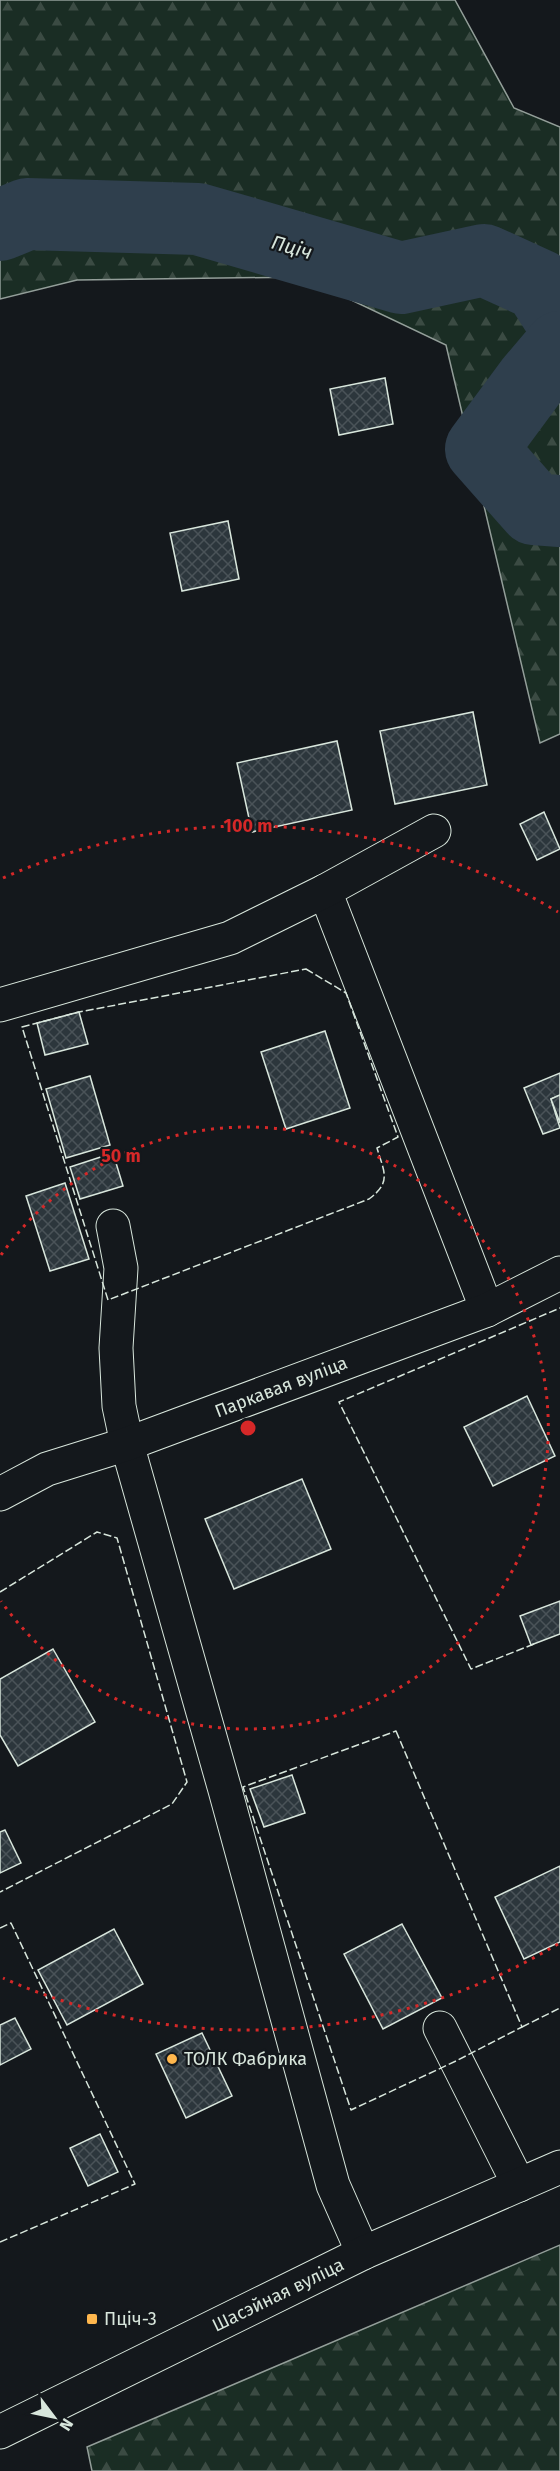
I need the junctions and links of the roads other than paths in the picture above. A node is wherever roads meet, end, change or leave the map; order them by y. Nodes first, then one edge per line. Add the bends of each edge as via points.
1 (434, 831) dead end
2 (325, 891) junction
3 (0, 1005) edge
4 (113, 1226) dead end
5 (560, 1273) edge
6 (487, 1310) junction
7 (127, 1444) junction
8 (0, 1494) edge
9 (440, 2028) dead end
10 (560, 2167) edge
11 (519, 2185) junction
12 (363, 2253) junction
13 (0, 2432) edge

1 - 2 street
2 - 3 street via 230,938
2 - 6 street
4 - 7 street via 121,1268 116,1348 119,1406
5 - 6 street, Паркавая вуліца
6 - 7 street, Паркавая вуліца
7 - 8 street, Паркавая вуліца via 47,1469
7 - 12 street via 333,2185
9 - 11 street
10 - 11 street, Шасэйная вуліца
11 - 12 street, Шасэйная вуліца
12 - 13 street, Шасэйная вуліца

